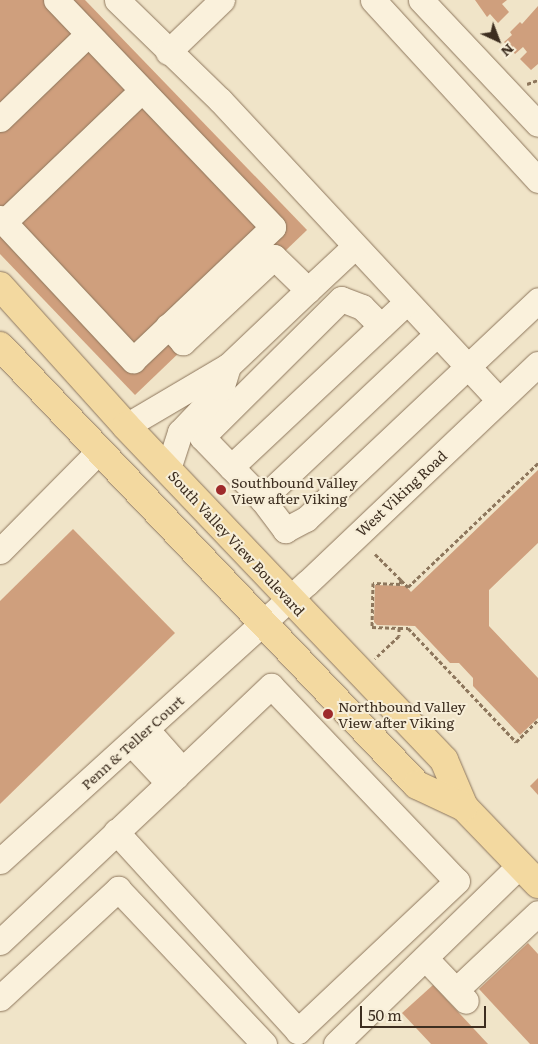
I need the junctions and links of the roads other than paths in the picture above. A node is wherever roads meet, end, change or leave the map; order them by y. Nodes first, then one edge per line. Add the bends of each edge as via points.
1 (56, 0) edge
2 (118, 0) edge
3 (222, 0) edge
4 (373, 0) edge
5 (421, 0) edge
6 (88, 34) junction
7 (168, 52) junction
8 (142, 90) junction
9 (0, 119) edge
10 (538, 124) edge
11 (538, 180) edge
12 (2, 220) edge
13 (356, 246) junction
14 (0, 286) edge
15 (308, 290) junction
16 (538, 300) edge
17 (407, 302) junction
18 (168, 326) junction
19 (381, 326) junction
20 (437, 334) junction
21 (0, 346) edge
22 (538, 364) edge
23 (228, 366) junction
24 (468, 366) junction
25 (499, 400) junction
26 (126, 426) junction
27 (100, 450) junction
28 (231, 467) junction
29 (168, 469) junction
30 (262, 499) junction
31 (0, 551) edge
32 (290, 598) junction
33 (264, 622) junction
34 (139, 736) junction
35 (176, 776) junction
36 (464, 807) junction
37 (116, 832) junction
38 (0, 861) edge
39 (529, 875) edge
40 (538, 912) edge
41 (0, 942) edge
42 (425, 958) junction
43 (0, 998) edge
44 (264, 1044) edge
45 (336, 1044) edge

1 - 6 street
2 - 7 street
3 - 7 street
4 - 11 street
5 - 10 street
6 - 8 street
6 - 9 street
7 - 13 street via 220,100
8 - 12 street
8 - 18 street via 272,227
12 - 18 street via 133,360
13 - 15 street
13 - 17 street
14 - 26 main road, South Valley View Boulevard
15 - 18 street via 274,257 183,342
15 - 23 street
16 - 24 street
17 - 19 street
17 - 20 street
19 - 28 street
19 - 28 street via 362,307 341,298 202,437
20 - 24 street
20 - 30 street
21 - 27 main road, South Valley View Boulevard
22 - 25 street, West Viking Road
23 - 26 street
23 - 29 street via 221,389 180,432
24 - 25 street
24 - 30 street via 306,519 285,530
25 - 32 street, West Viking Road
26 - 27 main road
26 - 29 main road, South Valley View Boulevard
27 - 31 street
27 - 33 main road, South Valley View Boulevard
28 - 30 street
29 - 32 main road, South Valley View Boulevard
32 - 33 street, West Viking Road
32 - 36 main road, South Valley View Boulevard via 444,760
33 - 34 street, Penn & Teller Court
33 - 36 main road, South Valley View Boulevard via 417,785
34 - 35 street via 177,764
34 - 38 street, Penn & Teller Court
35 - 37 street
35 - 37 street via 272,686 457,881 298,1031
36 - 39 main road, South Valley View Boulevard
37 - 41 street
39 - 42 street
40 - 42 street via 461,996
42 - 45 street
43 - 44 street via 118,889

